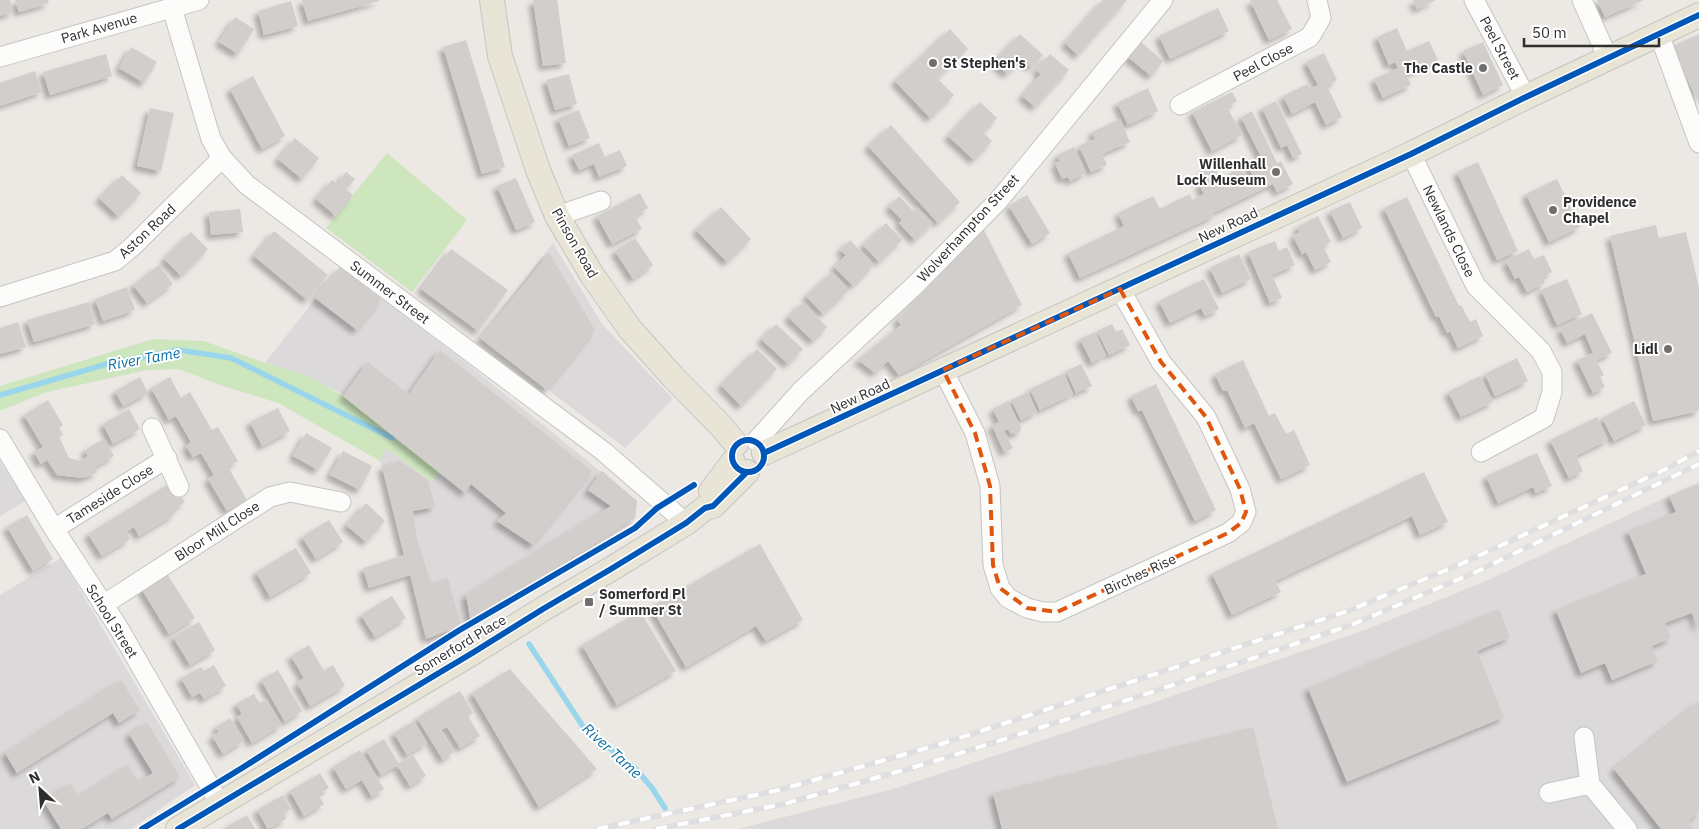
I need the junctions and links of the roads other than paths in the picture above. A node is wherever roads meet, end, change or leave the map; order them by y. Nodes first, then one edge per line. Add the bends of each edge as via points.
1 (199, 0) edge
2 (492, 0) edge
3 (1163, 0) edge
4 (1317, 0) edge
5 (1474, 0) edge
6 (1582, 0) edge
7 (172, 8) junction
8 (1699, 15) edge
9 (1659, 34) junction
10 (0, 57) edge
11 (1608, 58) junction
12 (1526, 97) junction
13 (1180, 105) dead end
14 (1699, 144) edge
15 (1411, 154) junction
16 (222, 158) junction
17 (601, 201) dead end
18 (556, 216) junction
19 (1120, 289) junction
20 (0, 297) edge
21 (943, 370) junction
22 (152, 428) dead end
23 (0, 439) edge
24 (1481, 452) dead end
25 (747, 454) junction
26 (167, 458) junction
27 (179, 487) dead end
28 (341, 502) dead end
29 (686, 523) junction
30 (54, 529) junction
31 (103, 605) junction
32 (1584, 737) dead end
33 (1590, 784) junction
34 (1549, 793) dead end
35 (220, 804) junction
36 (178, 829) edge
37 (1627, 829) edge

1 - 7 street, Park Avenue
2 - 18 main road, Pinson Road via 500,56 534,161
3 - 25 street, Wolverhampton Street via 999,200 915,285 801,391
4 - 13 street, Peel Close via 1321,18 1310,37
5 - 12 street, Peel Street
6 - 11 street
7 - 10 street, Park Avenue
7 - 16 street, Summer Street via 211,139
8 - 9 main road, New Road
9 - 11 main road, New Road
9 - 14 street
11 - 12 main road, New Road
12 - 15 main road, New Road
15 - 19 main road, New Road
15 - 24 street, Newlands Close via 1476,286 1542,351 1552,372 1552,392 1544,418
16 - 20 street, Aston Road via 115,261
16 - 29 street, Summer Street via 247,184 603,452
17 - 18 street
18 - 25 main road, Pinson Road via 630,329
19 - 21 main road, New Road
19 - 21 street, Birches Rise via 1161,362 1206,417 1240,489 1246,512 1241,523 1228,533 1057,612 1027,608 1008,598 1000,588 993,565 990,486 975,433
21 - 25 main road, New Road
22 - 26 street, Tameside Close
23 - 30 street, School Street
25 - 29 main road, Somerford Place via 705,500 705,508
26 - 27 street, Tameside Close
26 - 30 street, Tameside Close
28 - 31 street, Bloor Mill Close via 290,492 270,497
29 - 35 main road, Somerford Place
30 - 31 street, School Street
31 - 35 street, School Street
32 - 33 street
33 - 34 street
33 - 37 street
35 - 36 main road, Somerford Place

